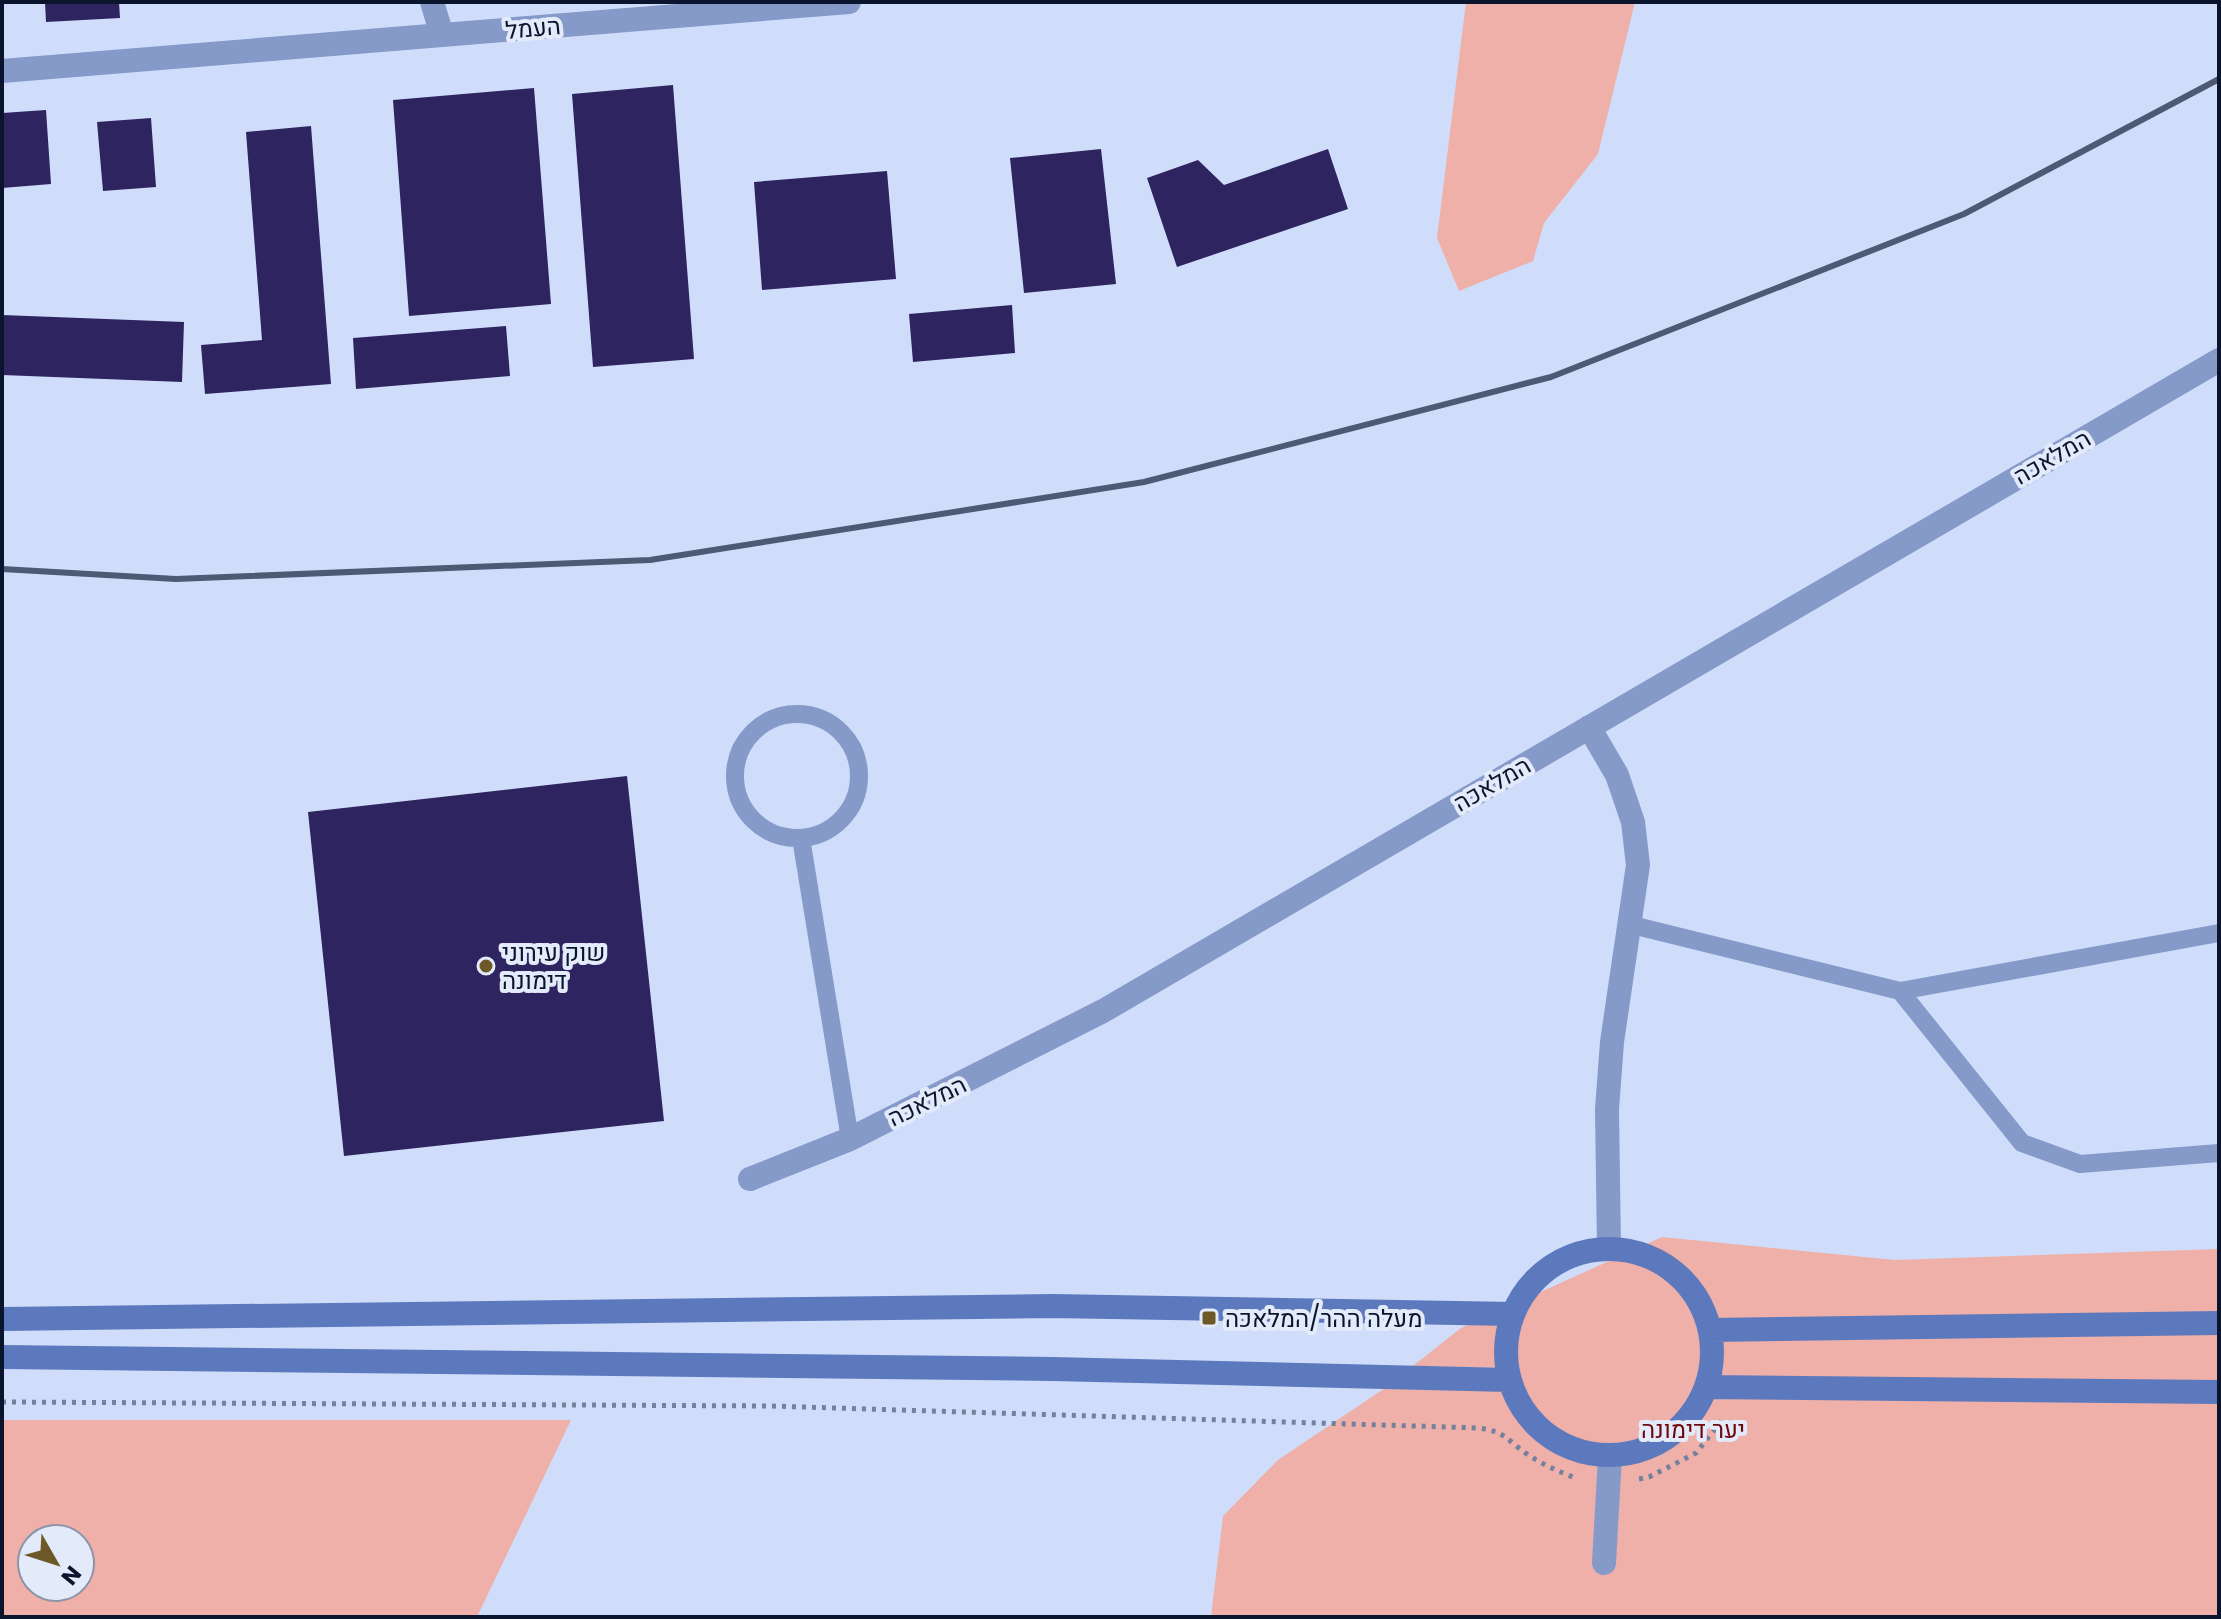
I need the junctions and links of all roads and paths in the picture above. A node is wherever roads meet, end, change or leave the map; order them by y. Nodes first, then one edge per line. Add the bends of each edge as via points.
1 (432, 2) edge
2 (849, 2) edge
3 (442, 35) junction
4 (2, 71) edge
5 (2219, 360) edge
6 (1589, 727) junction
7 (801, 838) junction
8 (1628, 924) junction
9 (2219, 933) edge
10 (1900, 991) junction
11 (850, 1139) junction
12 (2219, 1153) edge
13 (750, 1179) dead end
14 (1609, 1248) junction
15 (1513, 1314) junction
16 (2, 1319) edge
17 (2219, 1323) edge
18 (1710, 1330) junction
19 (2, 1357) edge
20 (1509, 1380) junction
21 (1706, 1387) junction
22 (2219, 1392) edge
23 (2, 1402) edge
24 (1726, 1416) dead end
25 (1610, 1456) junction
26 (1608, 1484) junction
27 (1604, 1563) dead end

1 - 3 street
2 - 3 street, העמל
3 - 4 street, העמל
5 - 6 street, המלאכה
6 - 8 street via 1617,775 1633,822 1638,865
6 - 11 street, המלאכה via 1103,1011
7 - 7 lane via 821,834 852,807 859,766 853,747 824,719 783,714 764,722 738,754 737,795 762,828
7 - 11 lane
8 - 10 lane
8 - 14 street via 1608,1096
9 - 10 lane
10 - 12 lane via 2022,1143 2080,1164
11 - 13 street, המלאכה
14 - 15 main road via 1561,1260 1524,1292
14 - 18 main road via 1663,1263 1685,1281
15 - 16 main road via 1053,1306
15 - 20 main road via 1506,1336
17 - 18 main road
18 - 21 main road
19 - 20 main road via 1053,1369
20 - 25 main road via 1520,1405 1547,1435 1583,1453
21 - 22 main road
21 - 25 main road via 1692,1414 1669,1436 1641,1450
23 - 26 path via 771,1406 1478,1428 1499,1431 1553,1470
24 - 26 path via 1696,1453 1649,1477
25 - 26 street
26 - 27 street

